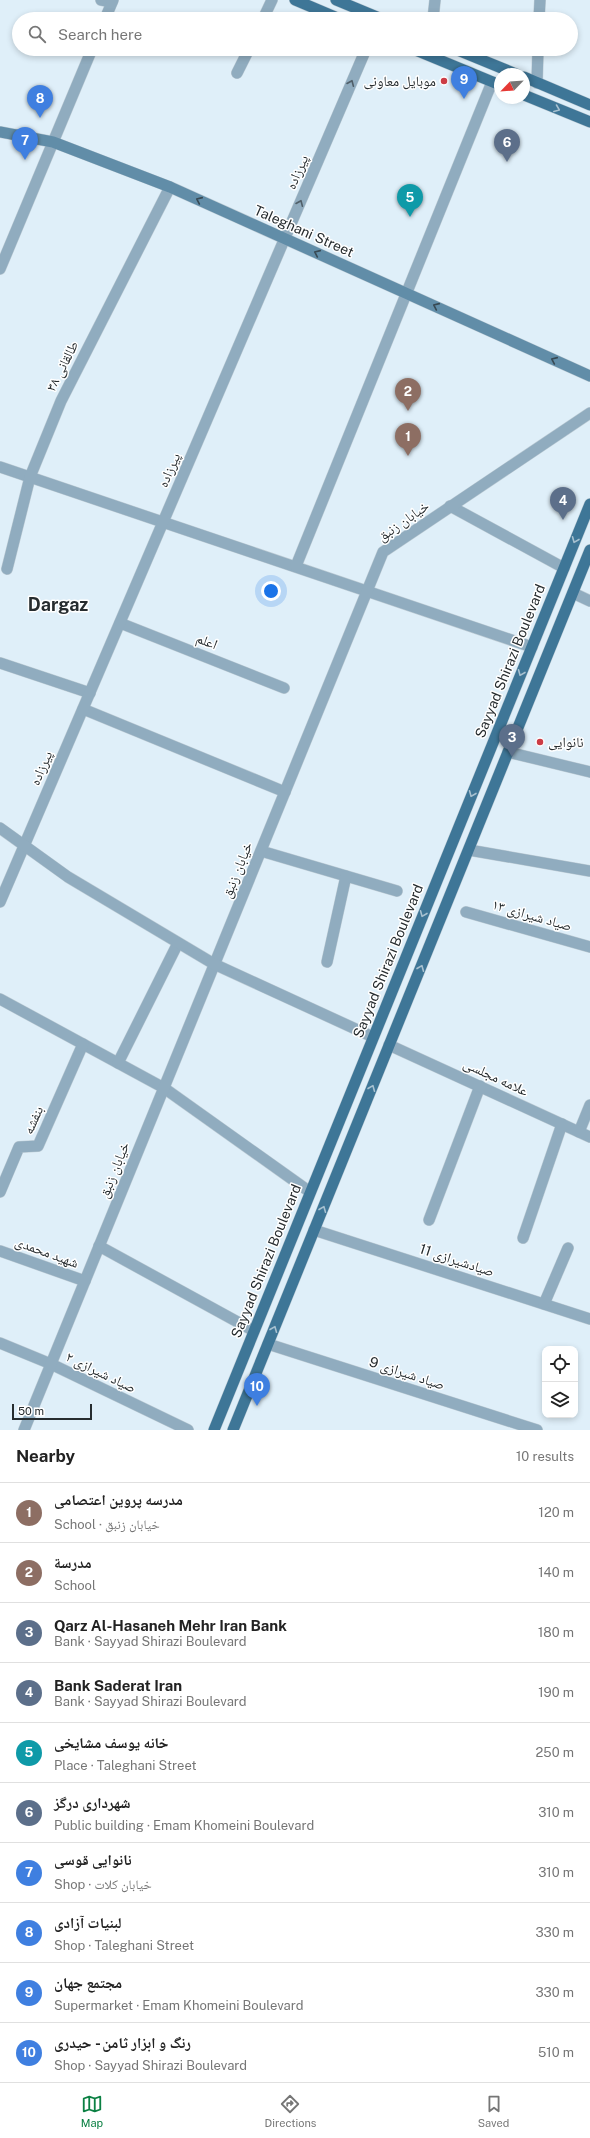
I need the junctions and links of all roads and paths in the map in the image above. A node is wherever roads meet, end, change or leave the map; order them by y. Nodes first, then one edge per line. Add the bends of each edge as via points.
1 (272, 0) edge
2 (295, 0) edge
3 (336, 0) edge
4 (435, 0) edge
5 (540, 0) edge
6 (109, 1) edge
7 (107, 12) edge
8 (266, 12) edge
9 (323, 12) edge
10 (365, 12) edge
11 (434, 12) edge
12 (539, 12) edge
13 (89, 56) edge
14 (246, 56) edge
15 (363, 56) edge
16 (430, 56) edge
17 (472, 56) edge
18 (538, 56) edge
19 (501, 68) edge
20 (237, 73) dead end
21 (530, 80) edge
22 (494, 83) edge
23 (537, 83) junction
24 (494, 89) edge
25 (530, 97) edge
26 (590, 105) edge
27 (590, 122) edge
28 (0, 132) edge
29 (53, 142) junction
30 (170, 187) junction
31 (284, 239) junction
32 (0, 269) edge
33 (406, 293) junction
34 (590, 376) edge
35 (590, 413) edge
36 (0, 467) edge
37 (30, 477) junction
38 (590, 504) edge
39 (450, 506) junction
40 (163, 521) junction
41 (590, 550) edge
42 (296, 566) junction
43 (564, 568) junction
44 (7, 569) dead end
45 (367, 591) junction
46 (573, 593) junction
47 (590, 601) edge
48 (120, 623) junction
49 (532, 647) junction
50 (0, 663) edge
51 (284, 688) dead end
52 (90, 693) junction
53 (83, 709) junction
54 (508, 752) junction
55 (590, 772) edge
56 (285, 792) junction
57 (0, 828) edge
58 (24, 845) junction
59 (468, 850) junction
60 (260, 851) junction
61 (590, 871) edge
62 (346, 876) junction
63 (397, 891) dead end
64 (0, 902) edge
65 (466, 912) dead end
66 (178, 943) junction
67 (590, 947) edge
68 (327, 962) dead end
69 (214, 964) junction
70 (0, 999) edge
71 (373, 1037) junction
72 (82, 1044) junction
73 (389, 1044) junction
74 (118, 1063) junction
75 (480, 1086) junction
76 (164, 1088) junction
77 (590, 1105) edge
78 (562, 1124) junction
79 (579, 1132) junction
80 (590, 1137) edge
81 (0, 1192) edge
82 (310, 1192) junction
83 (429, 1220) dead end
84 (314, 1230) junction
85 (523, 1238) dead end
86 (99, 1246) junction
87 (568, 1248) dead end
88 (0, 1251) edge
89 (85, 1282) junction
90 (544, 1304) junction
91 (590, 1319) edge
92 (254, 1332) junction
93 (0, 1343) edge
94 (268, 1344) junction
95 (51, 1364) junction
96 (24, 1430) edge
97 (188, 1430) edge
98 (214, 1430) edge
99 (233, 1430) edge
100 (537, 1430) edge

1 - 8 street
2 - 9 main road
3 - 10 main road
4 - 11 street
5 - 12 street
6 - 7 street
13 - 29 street
14 - 20 street
31 -> 15 street, پیرزاده
16 - 22 main road
17 - 19 main road
18 - 23 street
21 - 23 main road
23 - 26 main road
24 - 33 street
25 -> 27 main road
28 - 29 main road, Taleghani Street
29 - 30 main road, Taleghani Street
29 - 32 street
31 -> 30 main road, Taleghani Street
30 - 37 street, طالقانی ۳۸ via 61,401
33 -> 31 main road, Taleghani Street
31 - 40 street, پیرزاده
34 -> 33 main road, Taleghani Street
33 - 42 street
35 - 39 street, خیابان زنبق
36 - 37 street
37 - 40 street
37 - 44 street, طالقانی ۳۸
38 -> 43 main road, Sayyad Shirazi Boulevard
39 - 43 street
39 - 45 street, خیابان زنبق via 382,552
40 - 42 street
40 - 48 street, پیرزاده
41 - 46 main road
42 - 45 street
43 - 49 main road, Sayyad Shirazi Boulevard
45 - 49 street
45 - 56 street, خیابان زنبق
46 - 47 street
46 - 54 main road
48 - 51 street, اعلم
48 - 52 street, پیرزاده
49 -> 71 main road, Sayyad Shirazi Boulevard
50 - 52 street
52 - 53 street, پیرزاده
53 - 56 street
53 - 58 street, پیرزاده
54 - 55 street
54 - 59 main road
56 - 60 street, خیابان زنبق
57 - 58 street
58 - 64 street, پیرزاده
58 - 66 street via 68,877
59 - 61 street
73 -> 59 main road
60 - 62 street
60 - 69 street, خیابان زنبق
62 - 63 street
62 - 68 street
65 - 67 street, صیاد شیرازی ۱۳
66 - 69 street
66 - 74 street
69 - 71 street
69 - 76 street, خیابان زنبق
70 - 72 street
71 - 73 main road
71 - 82 main road, Sayyad Shirazi Boulevard
72 - 74 street
72 - 81 street, بنفشه via 38,1146 19,1147
73 - 75 street, علامه مجلسی
84 -> 73 main road
74 - 76 street
75 - 78 street, علامه مجلسی
75 - 83 street
76 - 82 street
76 - 86 street, خیابان زنبق
77 - 79 street
78 - 79 street, علامه مجلسی
78 - 85 street
79 - 80 street, علامه مجلسی
82 - 92 main road, Sayyad Shirazi Boulevard
84 - 90 street, صیادشیرازی 11
94 -> 84 main road
86 - 89 street, خیابان زنبق
86 - 92 street
87 - 90 street
88 - 89 street, شهید محمدی
89 - 95 street, خیابان زنبق
90 - 91 street, صیادشیرازی 11
92 - 98 main road, Sayyad Shirazi Boulevard
93 - 95 street, صیاد شیرازی ۲
94 - 99 main road
94 - 100 street, صیاد شیرازی 9
95 - 96 street, خیابان زنبق
95 - 97 street, صیاد شیرازی ۲

